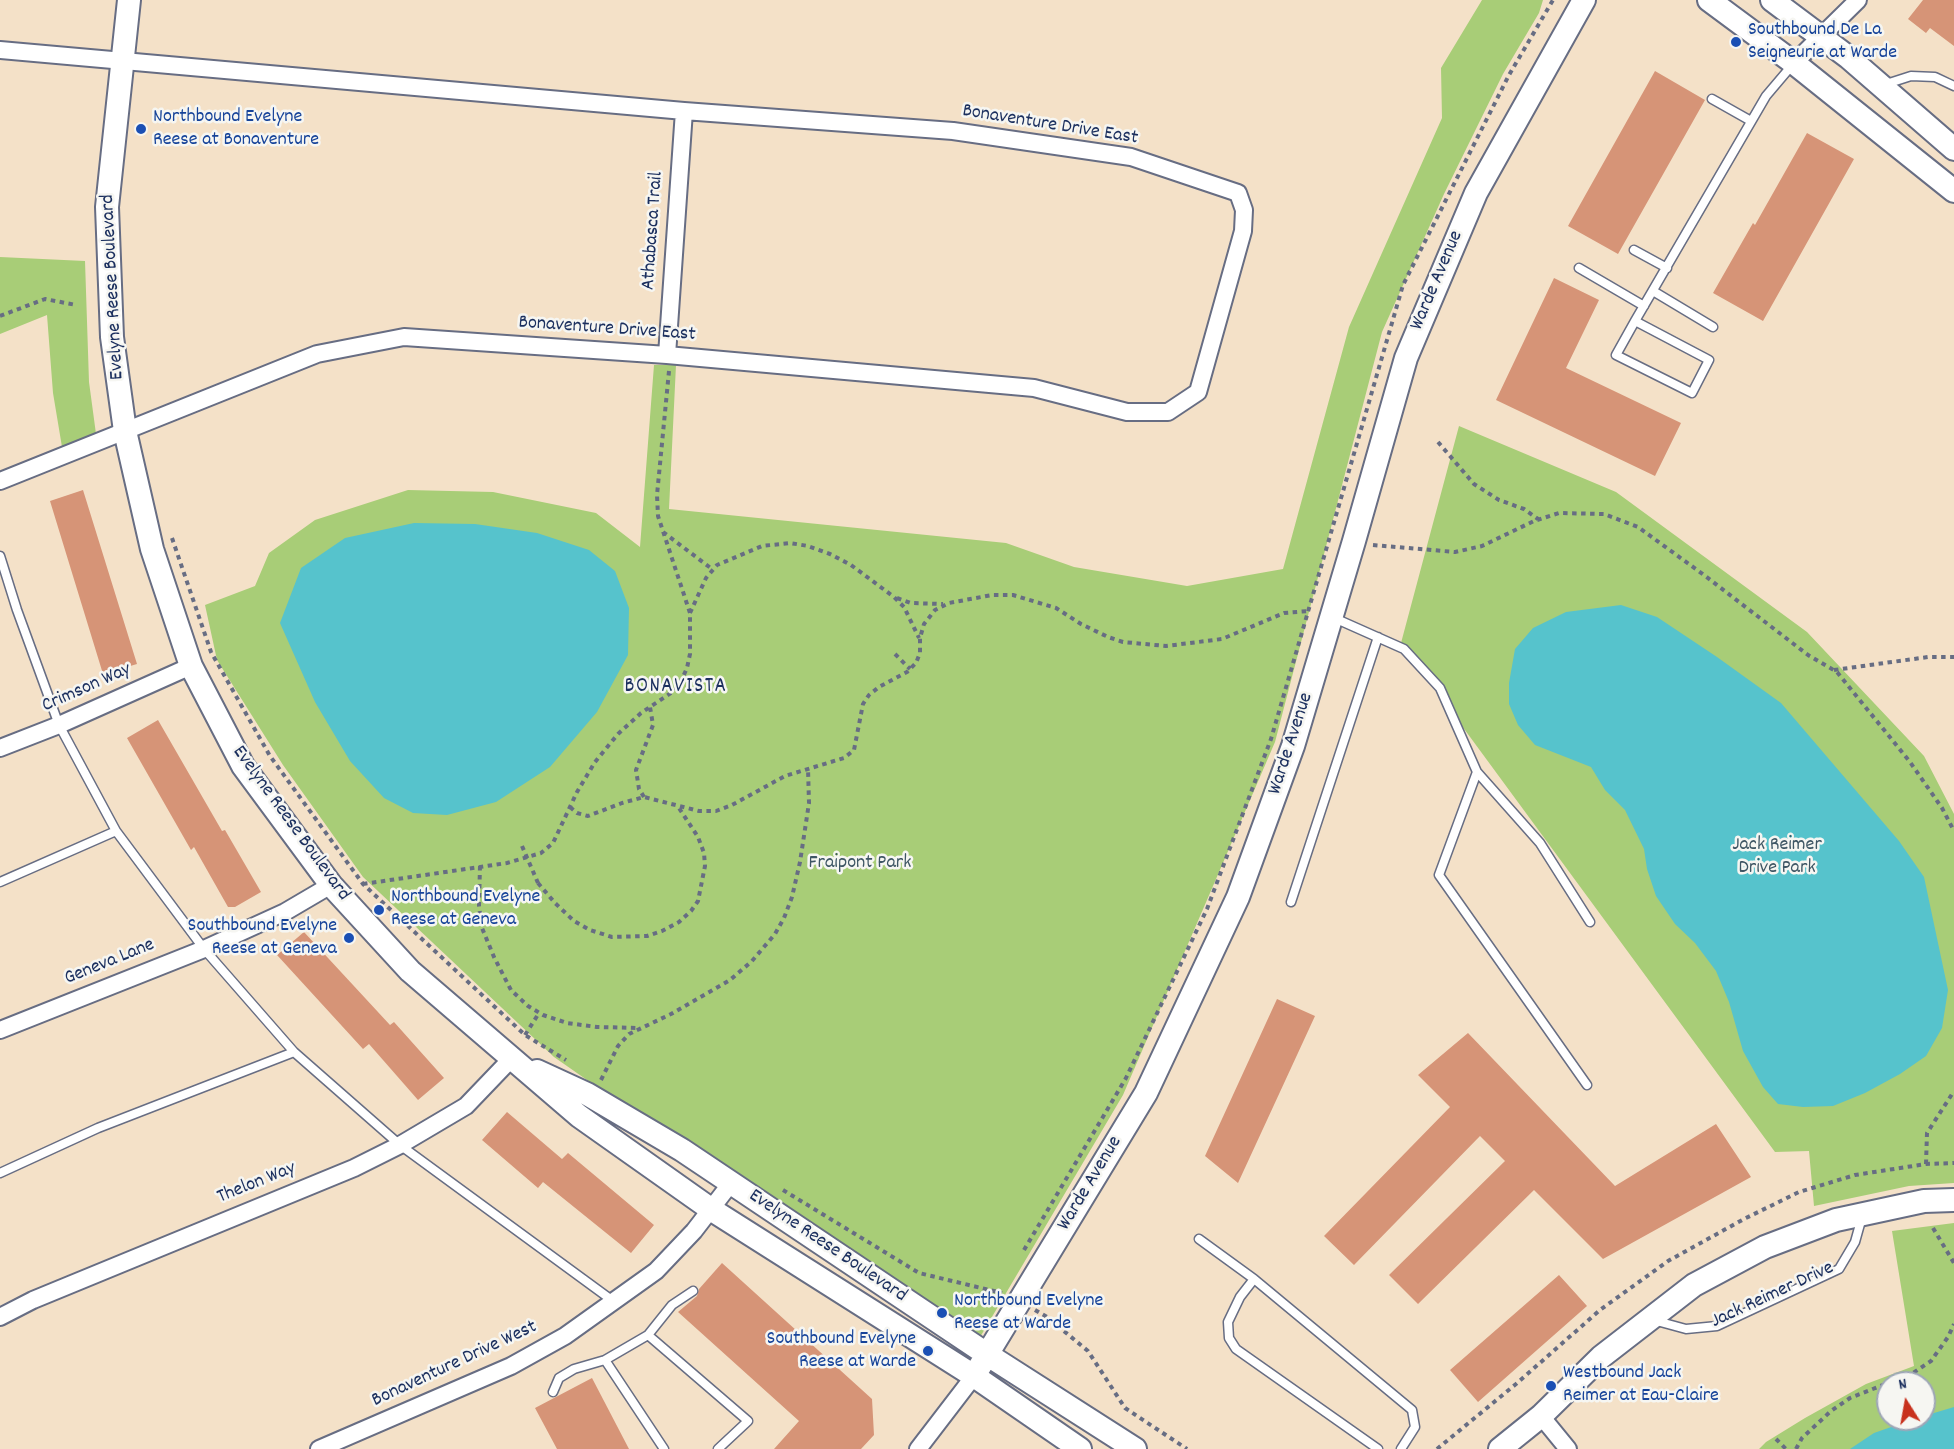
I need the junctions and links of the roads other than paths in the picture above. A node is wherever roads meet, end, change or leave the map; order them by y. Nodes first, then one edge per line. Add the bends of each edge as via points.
1 (129, 0) edge
2 (1709, 0) edge
3 (1772, 0) edge
4 (1858, 0) edge
5 (1579, 4) edge
6 (1823, 37) junction
7 (0, 50) edge
8 (121, 61) junction
9 (1794, 63) junction
10 (1881, 86) junction
11 (1954, 86) edge
12 (1712, 99) dead end
13 (684, 111) junction
14 (1751, 121) junction
15 (1954, 149) edge
16 (1954, 191) edge
17 (1634, 250) dead end
18 (1579, 268) dead end
19 (1666, 268) junction
20 (1653, 291) junction
21 (1644, 306) junction
22 (1635, 321) junction
23 (1713, 327) dead end
24 (669, 355) junction
25 (125, 431) junction
26 (0, 481) edge
27 (0, 556) edge
28 (1332, 616) junction
29 (1378, 637) junction
30 (191, 666) junction
31 (59, 725) junction
32 (0, 748) edge
33 (1478, 772) junction
34 (116, 831) junction
35 (0, 882) edge
36 (331, 885) junction
37 (1291, 902) dead end
38 (1590, 922) dead end
39 (204, 948) junction
40 (0, 1030) edge
41 (294, 1052) junction
42 (511, 1059) junction
43 (1587, 1085) dead end
44 (400, 1145) junction
45 (0, 1173) edge
46 (731, 1183) junction
47 (1954, 1200) edge
48 (712, 1209) junction
49 (1863, 1214) junction
50 (1199, 1239) dead end
51 (1254, 1279) junction
52 (693, 1291) dead end
53 (613, 1301) junction
54 (0, 1317) edge
55 (1650, 1319) junction
56 (648, 1335) junction
57 (988, 1355) junction
58 (605, 1360) junction
59 (974, 1376) junction
60 (553, 1392) dead end
61 (1540, 1416) junction
62 (339, 1445) edge
63 (319, 1449) edge
64 (664, 1449) edge
65 (718, 1449) edge
66 (918, 1449) edge
67 (1080, 1449) edge
68 (1135, 1449) edge
69 (1378, 1449) edge
70 (1401, 1449) edge
71 (1500, 1449) edge
72 (1568, 1449) edge

1 - 8 street, Evelyne Reese Boulevard
2 - 9 street
3 - 6 street
4 - 6 street
5 - 28 street, Warde Avenue via 1476,192 1406,358
6 - 9 street
6 - 10 street
7 - 8 street
8 - 13 street, Bonaventure Drive East
8 - 25 street, Evelyne Reese Boulevard via 107,207 112,337
9 - 14 lane
9 - 16 street
10 - 11 lane via 1911,76 1935,77
10 - 15 street
12 - 14 lane
13 - 24 street, Athabasca Trail
13 - 24 street, Bonaventure Drive East via 953,131 1131,158 1238,193 1244,210 1243,231 1198,392 1168,412 1127,412 1034,388
14 - 19 lane
17 - 19 lane
18 - 21 lane
19 - 20 lane
20 - 21 lane
20 - 23 lane
21 - 22 lane
22 - 22 lane via 1616,355 1692,393 1709,360
24 - 25 street, Bonaventure Drive East via 404,337 317,354
25 - 26 street, Bonaventure Drive East
25 - 30 street, Evelyne Reese Boulevard via 152,549
27 - 31 lane
28 - 29 lane
28 - 57 street, Warde Avenue via 1293,746 1238,897 1146,1093
29 - 33 lane via 1404,649 1440,688
29 - 37 lane
30 - 31 street, Crimson Way
30 - 36 street, Evelyne Reese Boulevard via 243,766
31 - 32 street, Crimson Way
31 - 34 lane
33 - 38 lane via 1540,843
33 - 43 lane via 1439,875
34 - 35 lane
34 - 39 lane
36 - 39 street, Geneva Lane via 285,912
36 - 42 street, Evelyne Reese Boulevard via 411,971
39 - 40 street, Geneva Lane
39 - 41 lane
41 - 44 lane
41 - 45 lane via 98,1128
42 - 44 street, Thelon Way via 466,1106
42 - 46 street, Evelyne Reese Boulevard via 587,1094
42 - 48 street, Evelyne Reese Boulevard via 579,1116
44 - 53 lane
44 - 54 street, Thelon Way
46 - 48 street, Bonaventure Drive West
46 - 57 street, Evelyne Reese Boulevard
47 - 49 street via 1924,1201
48 - 53 street, Bonaventure Drive West via 656,1271
48 - 59 street, Evelyne Reese Boulevard
49 - 55 street via 1765,1247 1694,1285
49 - 55 lane, Jack Reimer Drive via 1855,1242 1839,1269 1717,1326 1686,1329
50 - 51 lane
51 - 69 lane via 1228,1322 1229,1338 1236,1349
51 - 70 lane via 1412,1410 1415,1427
52 - 56 lane via 672,1305
53 - 62 street, Bonaventure Drive West via 565,1336 511,1366
55 - 61 street via 1601,1358
56 - 58 lane
56 - 65 lane via 748,1421
57 - 59 street, Warde Avenue
57 - 68 street, Evelyne Reese Boulevard
58 - 60 lane via 558,1378
58 - 64 lane
59 - 66 street, Warde Avenue
59 - 67 street, Evelyne Reese Boulevard
61 - 71 street
61 - 72 street
62 - 63 street, Bonaventure Drive West

